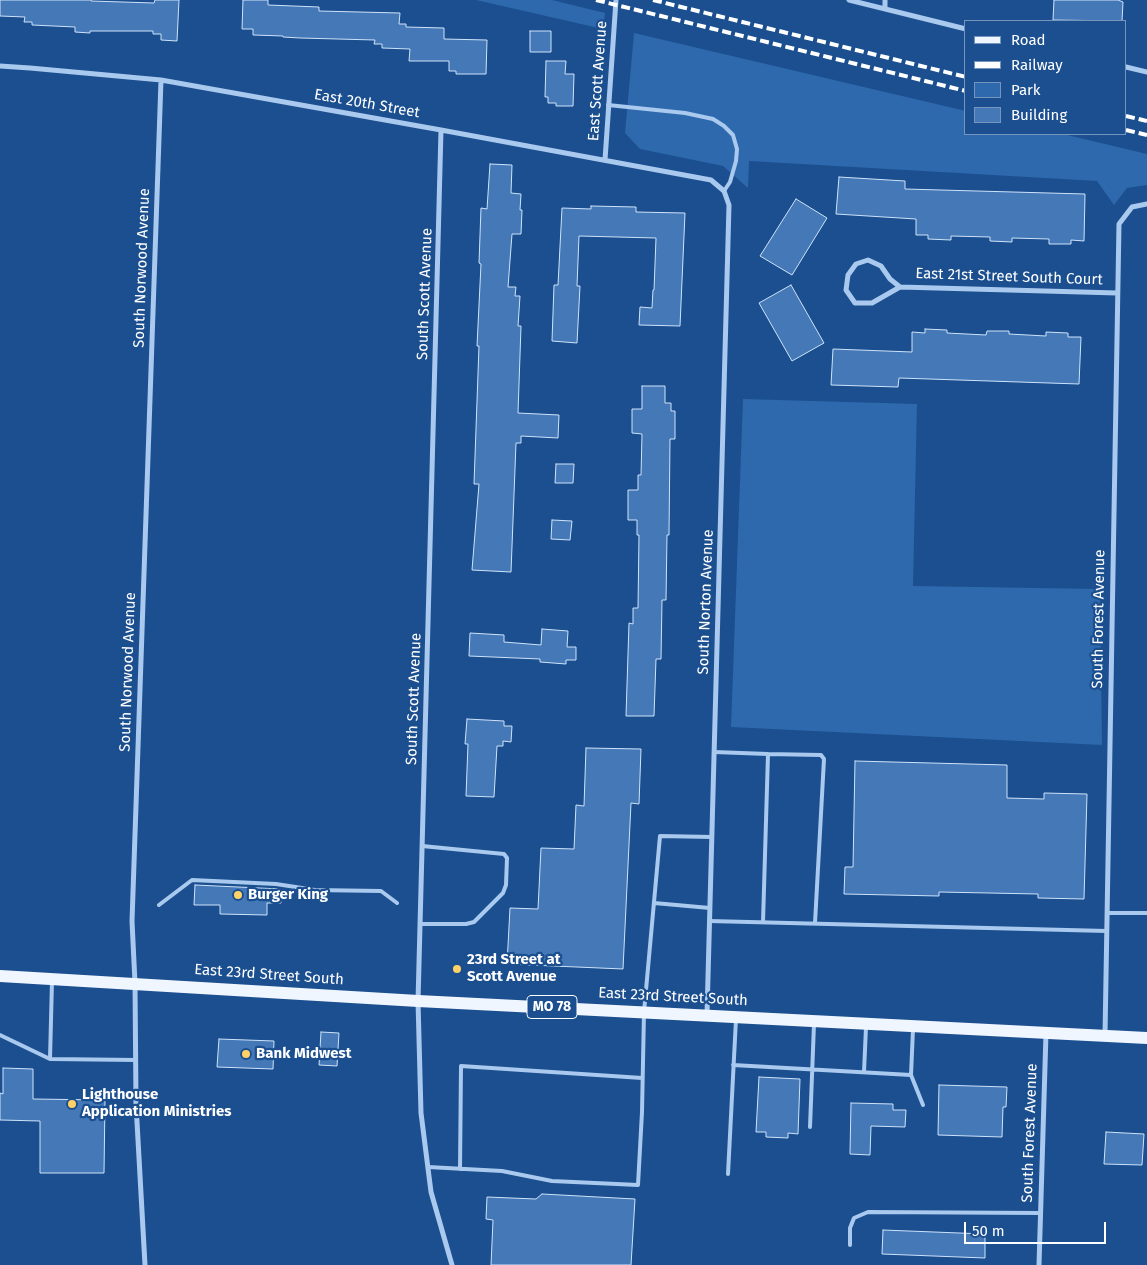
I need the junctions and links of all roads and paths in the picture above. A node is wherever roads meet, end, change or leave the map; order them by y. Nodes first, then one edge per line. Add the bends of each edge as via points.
1 (849, 0) edge
2 (885, 0) edge
3 (616, 2) edge
4 (885, 9) junction
5 (964, 29) edge
6 (0, 66) edge
7 (1127, 67) edge
8 (1147, 72) edge
9 (161, 80) junction
10 (608, 105) junction
11 (442, 130) junction
12 (605, 160) junction
13 (724, 191) junction
14 (1147, 204) edge
15 (900, 286) junction
16 (1117, 292) junction
17 (714, 752) junction
18 (768, 754) junction
19 (712, 837) junction
20 (422, 846) junction
21 (654, 903) junction
22 (397, 904) dead end
23 (159, 905) dead end
24 (710, 908) junction
25 (1147, 912) edge
26 (1107, 913) junction
27 (709, 920) junction
28 (762, 922) junction
29 (815, 923) junction
30 (420, 924) junction
31 (1106, 931) junction
32 (0, 976) edge
33 (52, 978) junction
34 (135, 983) junction
35 (418, 1001) junction
36 (644, 1012) junction
37 (707, 1015) junction
38 (736, 1017) junction
39 (814, 1020) junction
40 (866, 1023) junction
41 (913, 1026) junction
42 (1046, 1032) junction
43 (0, 1035) edge
44 (1105, 1035) junction
45 (1147, 1038) edge
46 (50, 1059) junction
47 (136, 1060) junction
48 (733, 1065) junction
49 (812, 1069) junction
50 (864, 1072) junction
51 (911, 1075) junction
52 (642, 1078) junction
53 (923, 1105) dead end
54 (810, 1126) dead end
55 (428, 1167) junction
56 (460, 1169) junction
57 (728, 1174) dead end
58 (1040, 1213) junction
59 (850, 1245) dead end
60 (146, 1265) edge
61 (452, 1265) edge
62 (1039, 1265) edge

1 - 4 street
2 - 4 street
3 - 10 street, East Scott Avenue
4 - 5 street
6 - 9 street, East 20th Street
7 - 8 street
9 - 11 street, East 20th Street
9 - 34 street, South Norwood Avenue via 132,921
10 - 12 street, East Scott Avenue
10 - 13 lane via 713,119 724,126 733,135 737,149 730,182
11 - 12 street, East 20th Street
11 - 20 street, South Scott Avenue
12 - 13 street, East 20th Street via 712,180
13 - 17 street, South Norton Avenue via 730,205
14 - 16 street, South Forest Avenue via 1132,208 1119,224
15 - 15 street, East 21st Street South Court via 881,266 868,260 856,264 848,275 846,290 856,303 872,303
15 - 16 street, East 21st Street South Court
16 - 26 street, South Forest Avenue
17 - 18 lane
17 - 19 street, South Norton Avenue
18 - 28 lane
18 - 29 lane via 821,755 824,759
19 - 21 lane via 660,836
19 - 24 street, South Norton Avenue
20 - 30 street, South Scott Avenue
20 - 30 lane via 504,854 507,858 503,893 474,922
21 - 24 lane
21 - 36 lane
22 - 23 lane via 381,892 192,880
24 - 27 street, South Norton Avenue
25 - 26 lane
26 - 31 street, South Forest Avenue
27 - 28 lane
27 - 37 street, South Norton Avenue
28 - 29 lane
29 - 31 lane
30 - 35 street, South Scott Avenue
31 - 44 street, South Forest Avenue
32 - 33 main road, East 23rd Street South / MO 78
33 - 34 main road, East 23rd Street South / MO 78
33 - 46 lane
34 - 35 main road, East 23rd Street South / MO 78
34 - 47 street, South Norwood Avenue
35 - 36 main road, East 23rd Street South / MO 78
35 - 55 street, South Scott Avenue via 420,1113
36 - 37 main road, East 23rd Street South / MO 78
36 - 52 lane
37 - 38 main road, East 23rd Street South / MO 78
38 - 39 main road, East 23rd Street South / MO 78
38 - 48 lane
39 - 40 main road, East 23rd Street South / MO 78
39 - 49 lane
40 - 41 main road, East 23rd Street South / MO 78
40 - 50 lane
41 - 42 main road, East 23rd Street South / MO 78
41 - 51 lane
42 - 44 main road, East 23rd Street South / MO 78
42 - 58 street, South Forest Avenue
43 - 46 lane
44 - 45 main road, MO 78
46 - 47 lane
47 - 60 street, South Norwood Avenue
48 - 49 lane
48 - 57 lane
49 - 50 lane
49 - 54 lane
50 - 51 lane
51 - 53 lane
52 - 56 lane via 461,1066
52 - 56 lane via 638,1185 552,1181
55 - 56 lane
55 - 61 street, South Scott Avenue via 431,1192
58 - 59 lane via 868,1212 854,1218
58 - 62 street, South Forest Avenue

